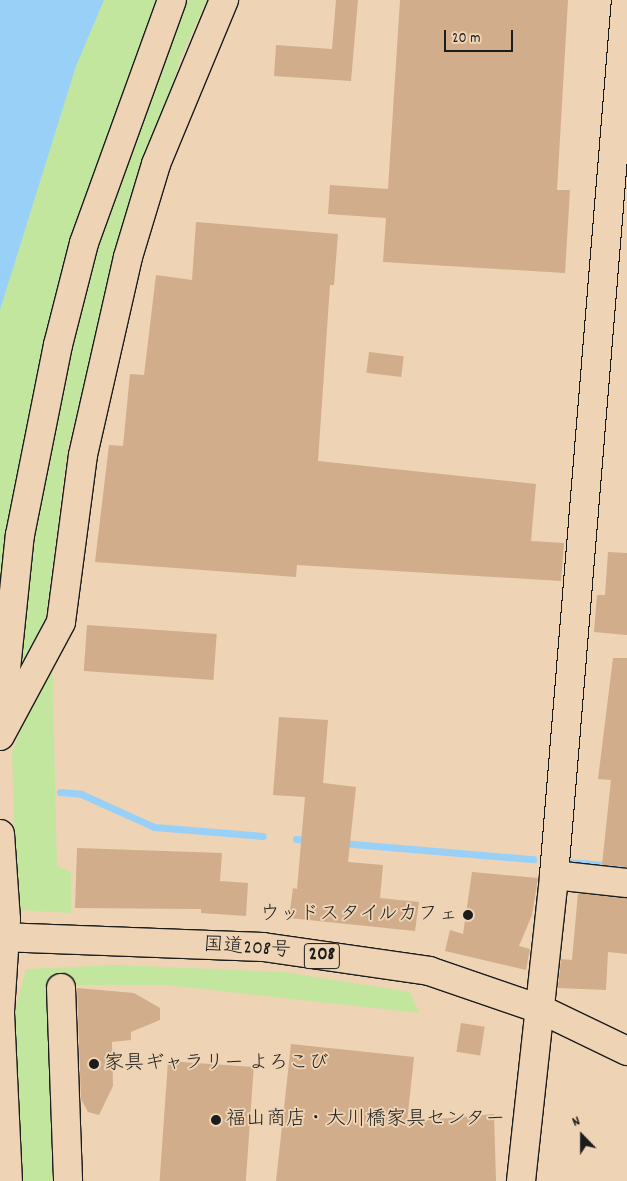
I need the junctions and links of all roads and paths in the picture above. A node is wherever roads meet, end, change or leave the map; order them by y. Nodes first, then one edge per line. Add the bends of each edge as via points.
1 (172, 0) edge
2 (224, 0) edge
3 (626, 0) edge
4 (0, 727) edge
5 (0, 736) edge
6 (0, 834) edge
7 (0, 843) edge
8 (554, 875) junction
9 (627, 882) edge
10 (3, 937) edge
11 (61, 988) dead end
12 (540, 1009) junction
13 (627, 1051) edge
14 (8, 1181) edge
15 (68, 1181) edge
16 (521, 1181) edge

1 - 4 main road via 84,243 58,345 20,536
2 - 5 main road via 156,164 128,257 83,455 61,622
3 - 8 main road
6 - 7 main road
7 - 10 main road
8 - 9 main road
8 - 12 main road
10 - 12 main road, 国道208号 / 208 via 263,947 428,971
10 - 14 main road via 0,1013
11 - 15 main road
12 - 13 main road, 国道208号 / 208
12 - 16 main road

